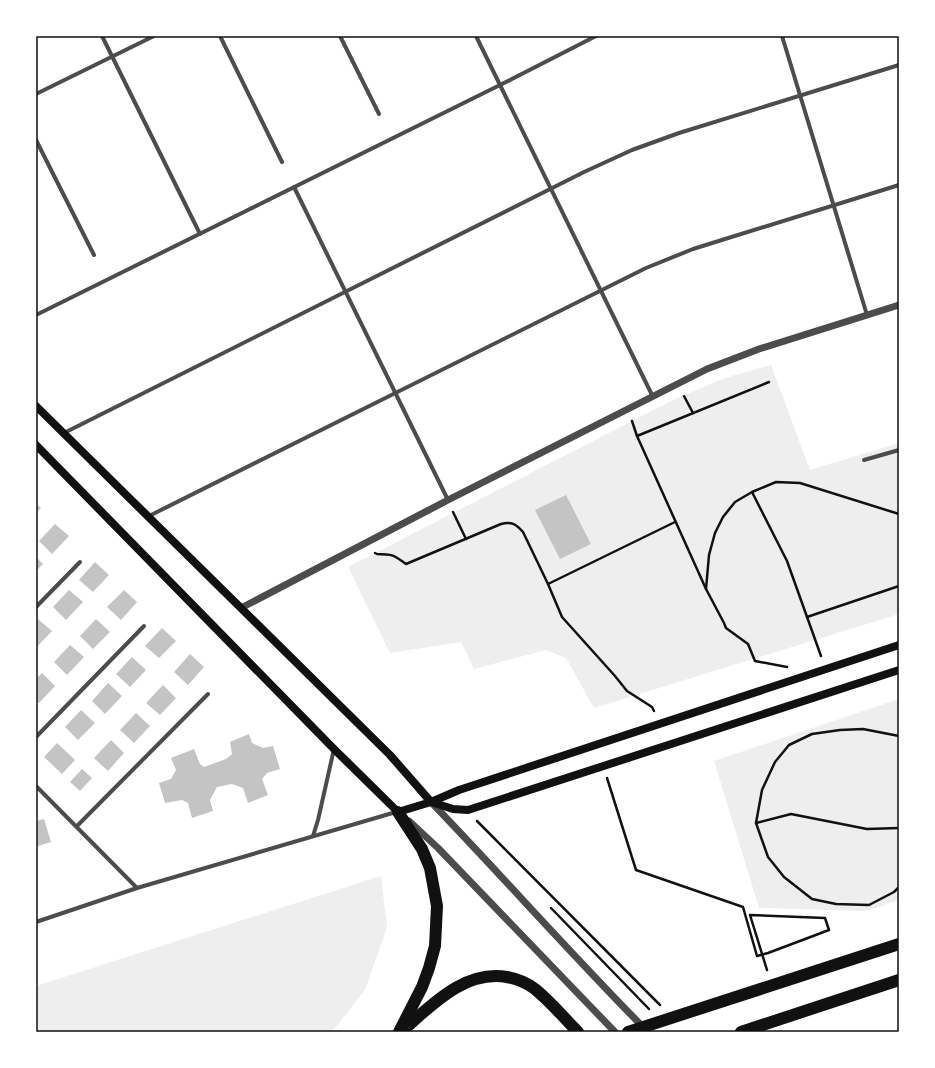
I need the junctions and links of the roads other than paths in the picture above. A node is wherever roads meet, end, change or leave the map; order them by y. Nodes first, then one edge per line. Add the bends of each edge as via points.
1 (102, 36) edge
2 (154, 36) edge
3 (220, 36) edge
4 (340, 36) edge
5 (476, 36) edge
6 (596, 36) edge
7 (782, 36) edge
8 (112, 56) junction
9 (899, 65) edge
10 (500, 85) junction
11 (36, 94) edge
12 (800, 95) junction
13 (379, 114) dead end
14 (36, 140) edge
15 (282, 162) dead end
16 (899, 184) edge
17 (294, 187) junction
18 (551, 188) junction
19 (834, 205) junction
20 (200, 234) junction
21 (94, 255) dead end
22 (600, 290) junction
23 (346, 292) junction
24 (899, 305) edge
25 (36, 315) edge
26 (867, 315) junction
27 (395, 393) junction
28 (653, 397) junction
29 (36, 406) edge
30 (64, 433) junction
31 (36, 445) edge
32 (899, 450) edge
33 (864, 460) dead end
34 (448, 500) junction
35 (149, 516) junction
36 (80, 562) dead end
37 (36, 607) edge
38 (241, 608) junction
39 (144, 626) dead end
40 (899, 645) edge
41 (899, 670) edge
42 (208, 694) dead end
43 (36, 738) edge
44 (334, 748) junction
45 (36, 786) edge
46 (431, 802) junction
47 (398, 812) junction
48 (77, 826) junction
49 (313, 836) junction
50 (137, 888) junction
51 (36, 922) edge
52 (899, 944) edge
53 (899, 980) edge
54 (400, 1032) edge
55 (578, 1032) edge
56 (616, 1032) edge
57 (628, 1032) edge
58 (647, 1032) edge
59 (741, 1032) edge

1 - 8 street
2 - 8 street
3 - 15 street
4 - 13 street
5 - 10 street
6 - 10 street
7 - 12 street
8 - 11 street
8 - 20 street
9 - 12 street
10 - 17 street
10 - 18 street
12 - 18 street via 632,150
12 - 19 street
14 - 21 street
16 - 19 street
17 - 20 street
17 - 23 street
18 - 22 street
18 - 23 street
19 - 22 street via 693,250 646,268
19 - 26 street
20 - 25 street
22 - 27 street
22 - 28 street
23 - 27 street
23 - 30 street
24 - 26 street
26 - 28 street via 729,360
27 - 34 street
27 - 35 street
28 - 34 street
29 - 30 main road
30 - 35 main road
31 - 44 main road
32 - 33 street
34 - 38 street
35 - 38 main road
36 - 37 street
38 - 46 main road via 390,755
39 - 43 street
40 - 46 main road via 458,790
41 - 46 main road via 468,810 453,809
42 - 48 street
44 - 47 main road
44 - 49 street
45 - 48 street
46 - 47 main road
46 - 58 street
47 - 49 street
47 - 54 highway via 422,849 430,868 437,906 435,946 429,968
47 - 56 street via 438,848
48 - 50 street
49 - 50 street
50 - 51 street
52 - 57 highway
53 - 59 highway
54 - 55 highway via 453,989 484,977 498,976 516,979 534,988

